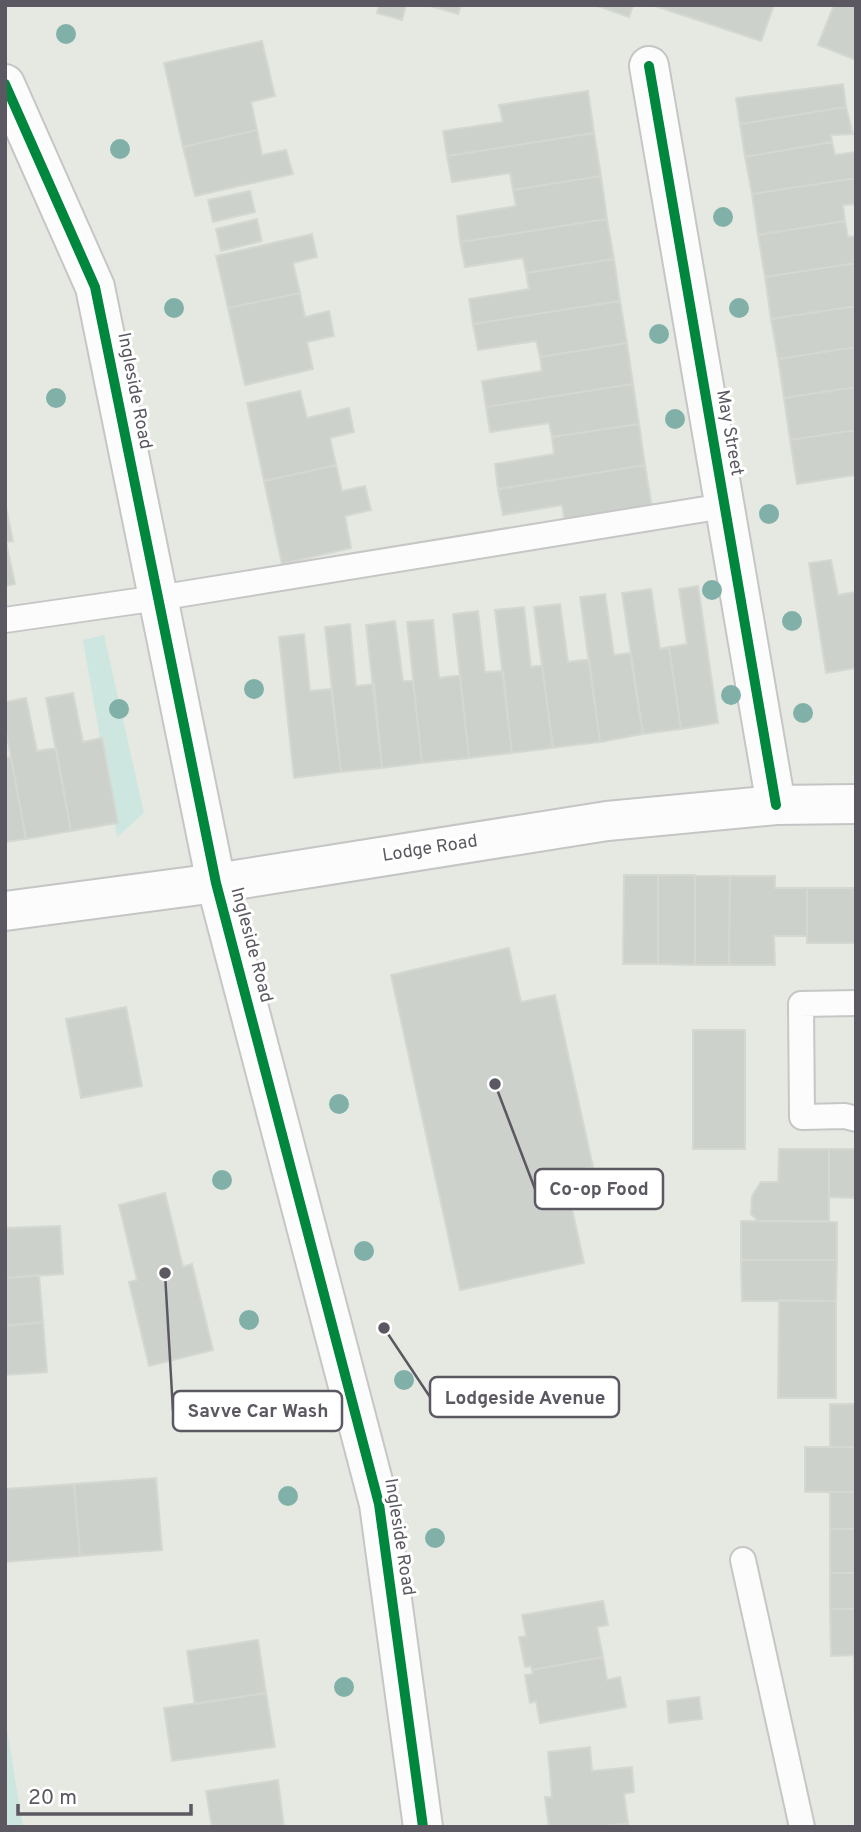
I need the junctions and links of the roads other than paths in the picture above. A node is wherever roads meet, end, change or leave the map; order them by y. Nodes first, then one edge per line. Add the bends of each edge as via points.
1 (649, 66) dead end
2 (5, 83) edge
3 (724, 506) junction
4 (158, 598) junction
5 (5, 620) edge
6 (856, 804) edge
7 (776, 805) junction
8 (216, 883) junction
9 (5, 911) edge
10 (856, 1003) edge
11 (856, 1119) edge
12 (743, 1560) dead end
13 (423, 1827) edge
14 (802, 1827) edge

1 - 3 street, May Street
2 - 4 street, Ingleside Road via 95,287
3 - 4 lane
3 - 7 street, May Street
4 - 5 lane
4 - 8 street, Ingleside Road
6 - 7 street, Lodge Road
7 - 8 street, Lodge Road via 607,821
8 - 9 street, Lodge Road
8 - 13 street, Ingleside Road via 379,1504
10 - 11 lane via 801,1004 801,1017 802,1117
12 - 14 lane

